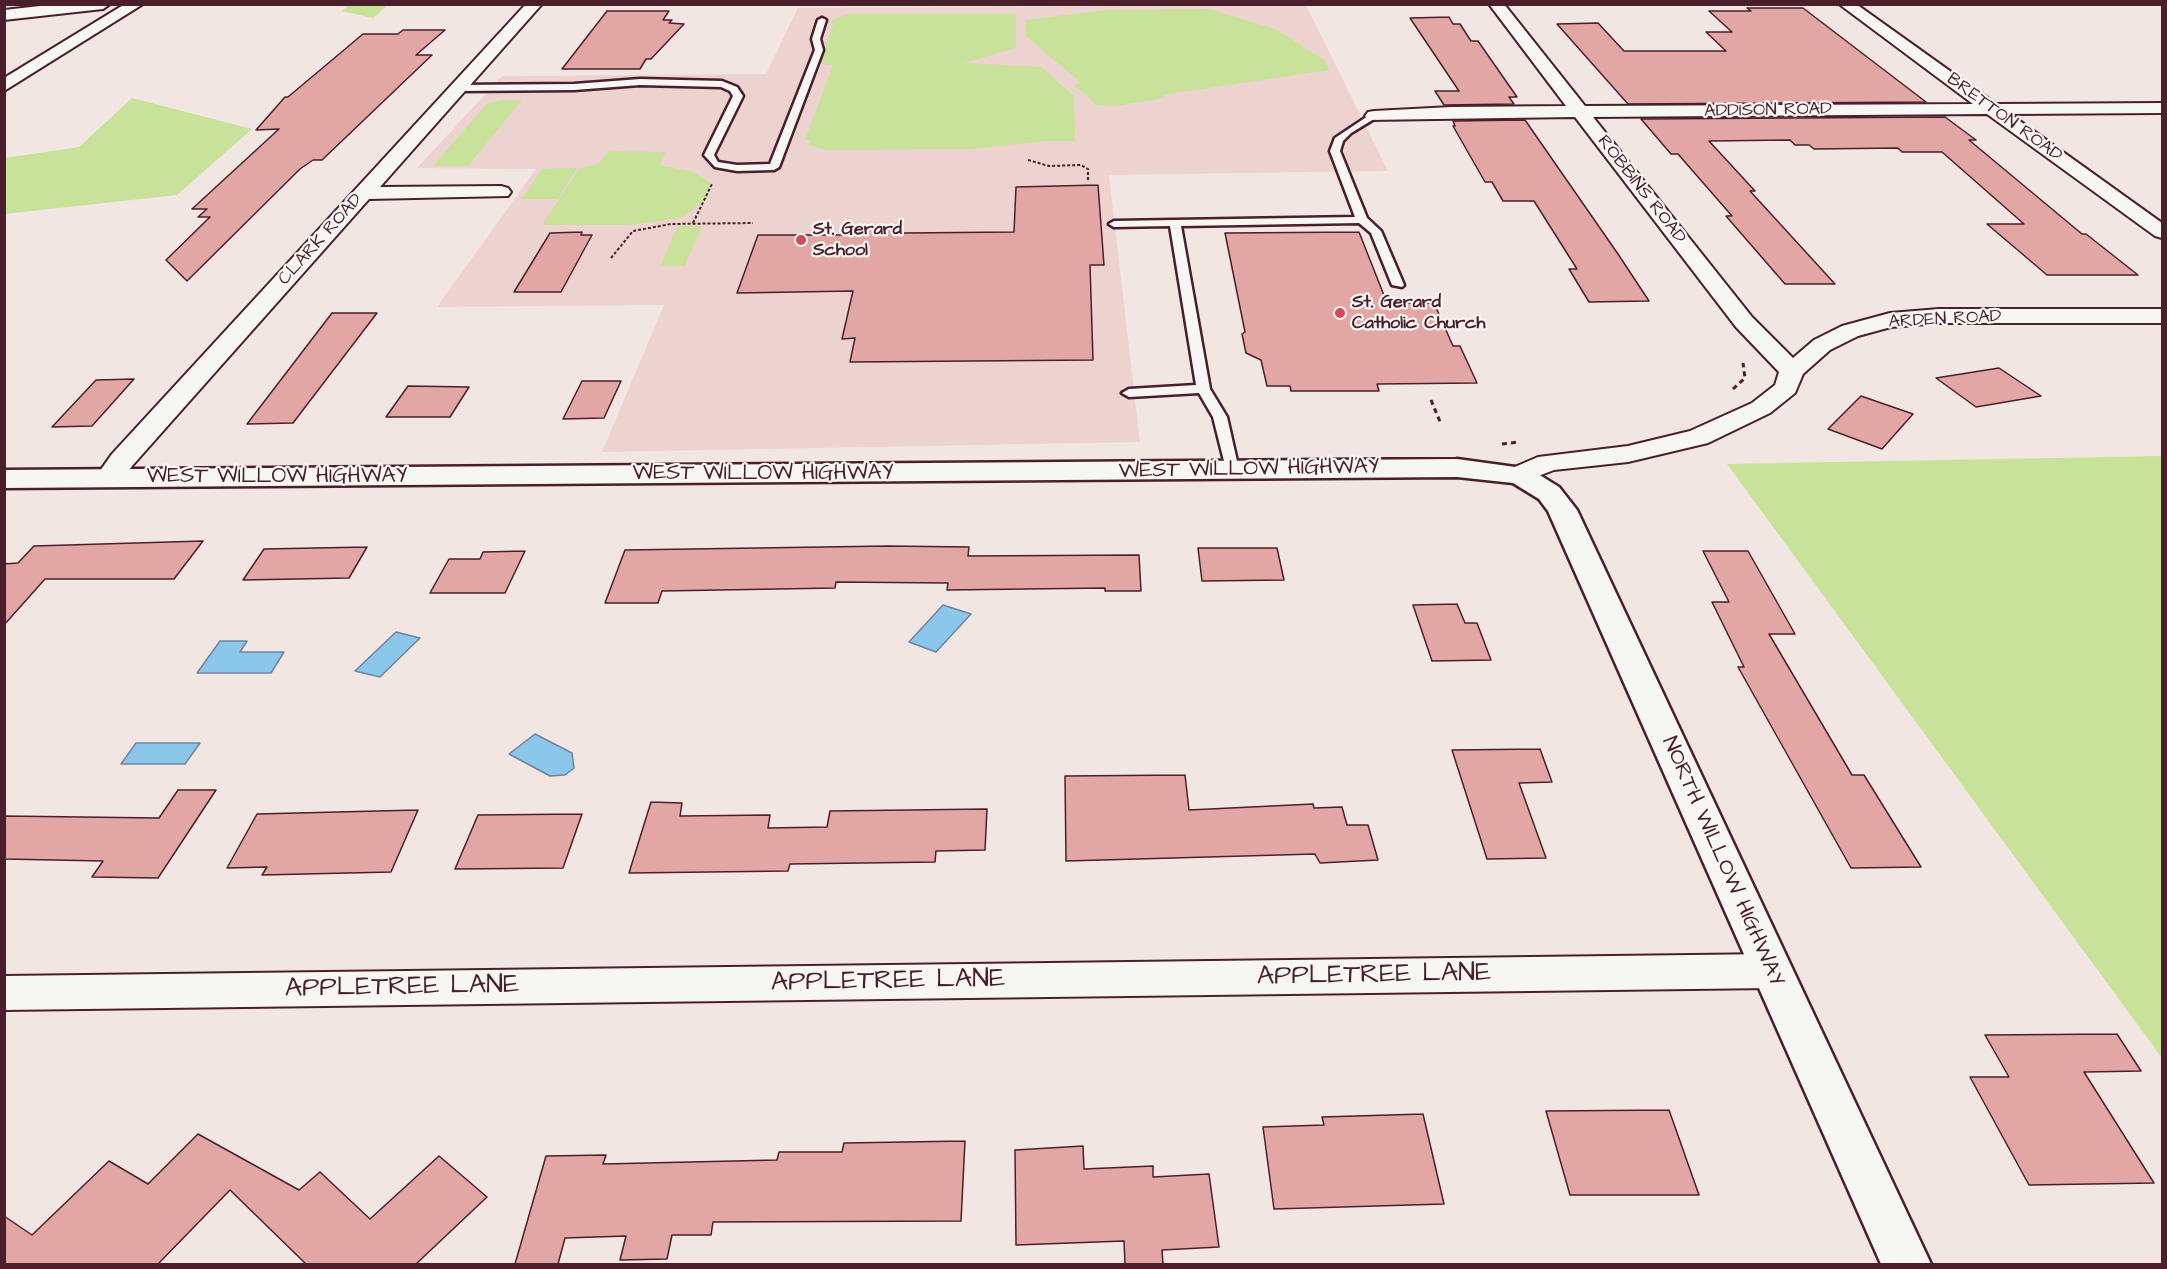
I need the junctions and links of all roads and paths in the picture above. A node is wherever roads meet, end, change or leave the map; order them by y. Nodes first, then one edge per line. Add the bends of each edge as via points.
1 (103, 4) edge
2 (136, 4) edge
3 (536, 4) edge
4 (1496, 4) edge
5 (1846, 4) edge
6 (4, 15) edge
7 (822, 20) dead end
8 (4, 86) edge
9 (458, 88) junction
10 (2163, 108) edge
11 (1991, 109) junction
12 (1581, 113) junction
13 (1374, 116) joint
14 (1028, 160) dead end
15 (715, 177) dead end
16 (1088, 180) dead end
17 (501, 192) dead end
18 (363, 193) junction
19 (1362, 220) junction
20 (753, 222) dead end
21 (693, 224) junction
22 (1114, 224) dead end
23 (1175, 224) junction
24 (2163, 232) edge
25 (611, 258) dead end
26 (1398, 285) dead end
27 (2163, 316) edge
28 (1737, 356) dead end
29 (1792, 371) junction
30 (1203, 389) junction
31 (1732, 390) dead end
32 (1129, 393) dead end
33 (1431, 400) dead end
34 (1441, 424) dead end
35 (1496, 445) dead end
36 (1523, 458) junction
37 (1232, 470) junction
38 (109, 478) junction
39 (4, 479) edge
40 (1772, 971) junction
41 (4, 993) edge
42 (1906, 1264) edge

1 - 6 street
2 - 8 street
3 - 9 street, CLARK ROAD
4 - 12 street, ROBBINS ROAD
5 - 11 street, BRETTON ROAD
7 - 9 lane via 816,39 819,50 774,168 715,165 709,156 738,96 734,89 722,84 640,82
9 - 18 street, CLARK ROAD
10 - 11 street, ADDISON ROAD
11 - 12 street, ADDISON ROAD
11 - 24 street, BRETTON ROAD
12 - 13 street, ADDISON ROAD
12 - 29 street, ROBBINS ROAD via 1744,322
13 - 19 lane via 1348,131 1338,140 1335,151
14 - 16 path via 1049,166 1081,165 1088,170
15 - 21 path
17 - 18 street
18 - 38 street, CLARK ROAD
19 - 23 lane
19 - 26 lane via 1376,231
20 - 21 path
21 - 25 path via 633,231
22 - 23 lane
23 - 30 lane
27 - 29 street, ARDEN ROAD via 1939,316 1890,320 1850,331 1822,345
28 - 31 path via 1744,366 1745,378
29 - 36 street, ARDEN ROAD via 1786,388 1761,408 1699,437 1628,454 1548,463
30 - 32 lane
30 - 37 lane via 1220,417
33 - 34 path
35 - 36 path
36 - 37 street, WEST WILLOW HIGHWAY via 1457,468
36 - 40 street, NORTH WILLOW HIGHWAY via 1562,510
37 - 38 street, WEST WILLOW HIGHWAY
38 - 39 street, WEST WILLOW HIGHWAY
40 - 41 street, APPLETREE LANE
40 - 42 street, NORTH WILLOW HIGHWAY

